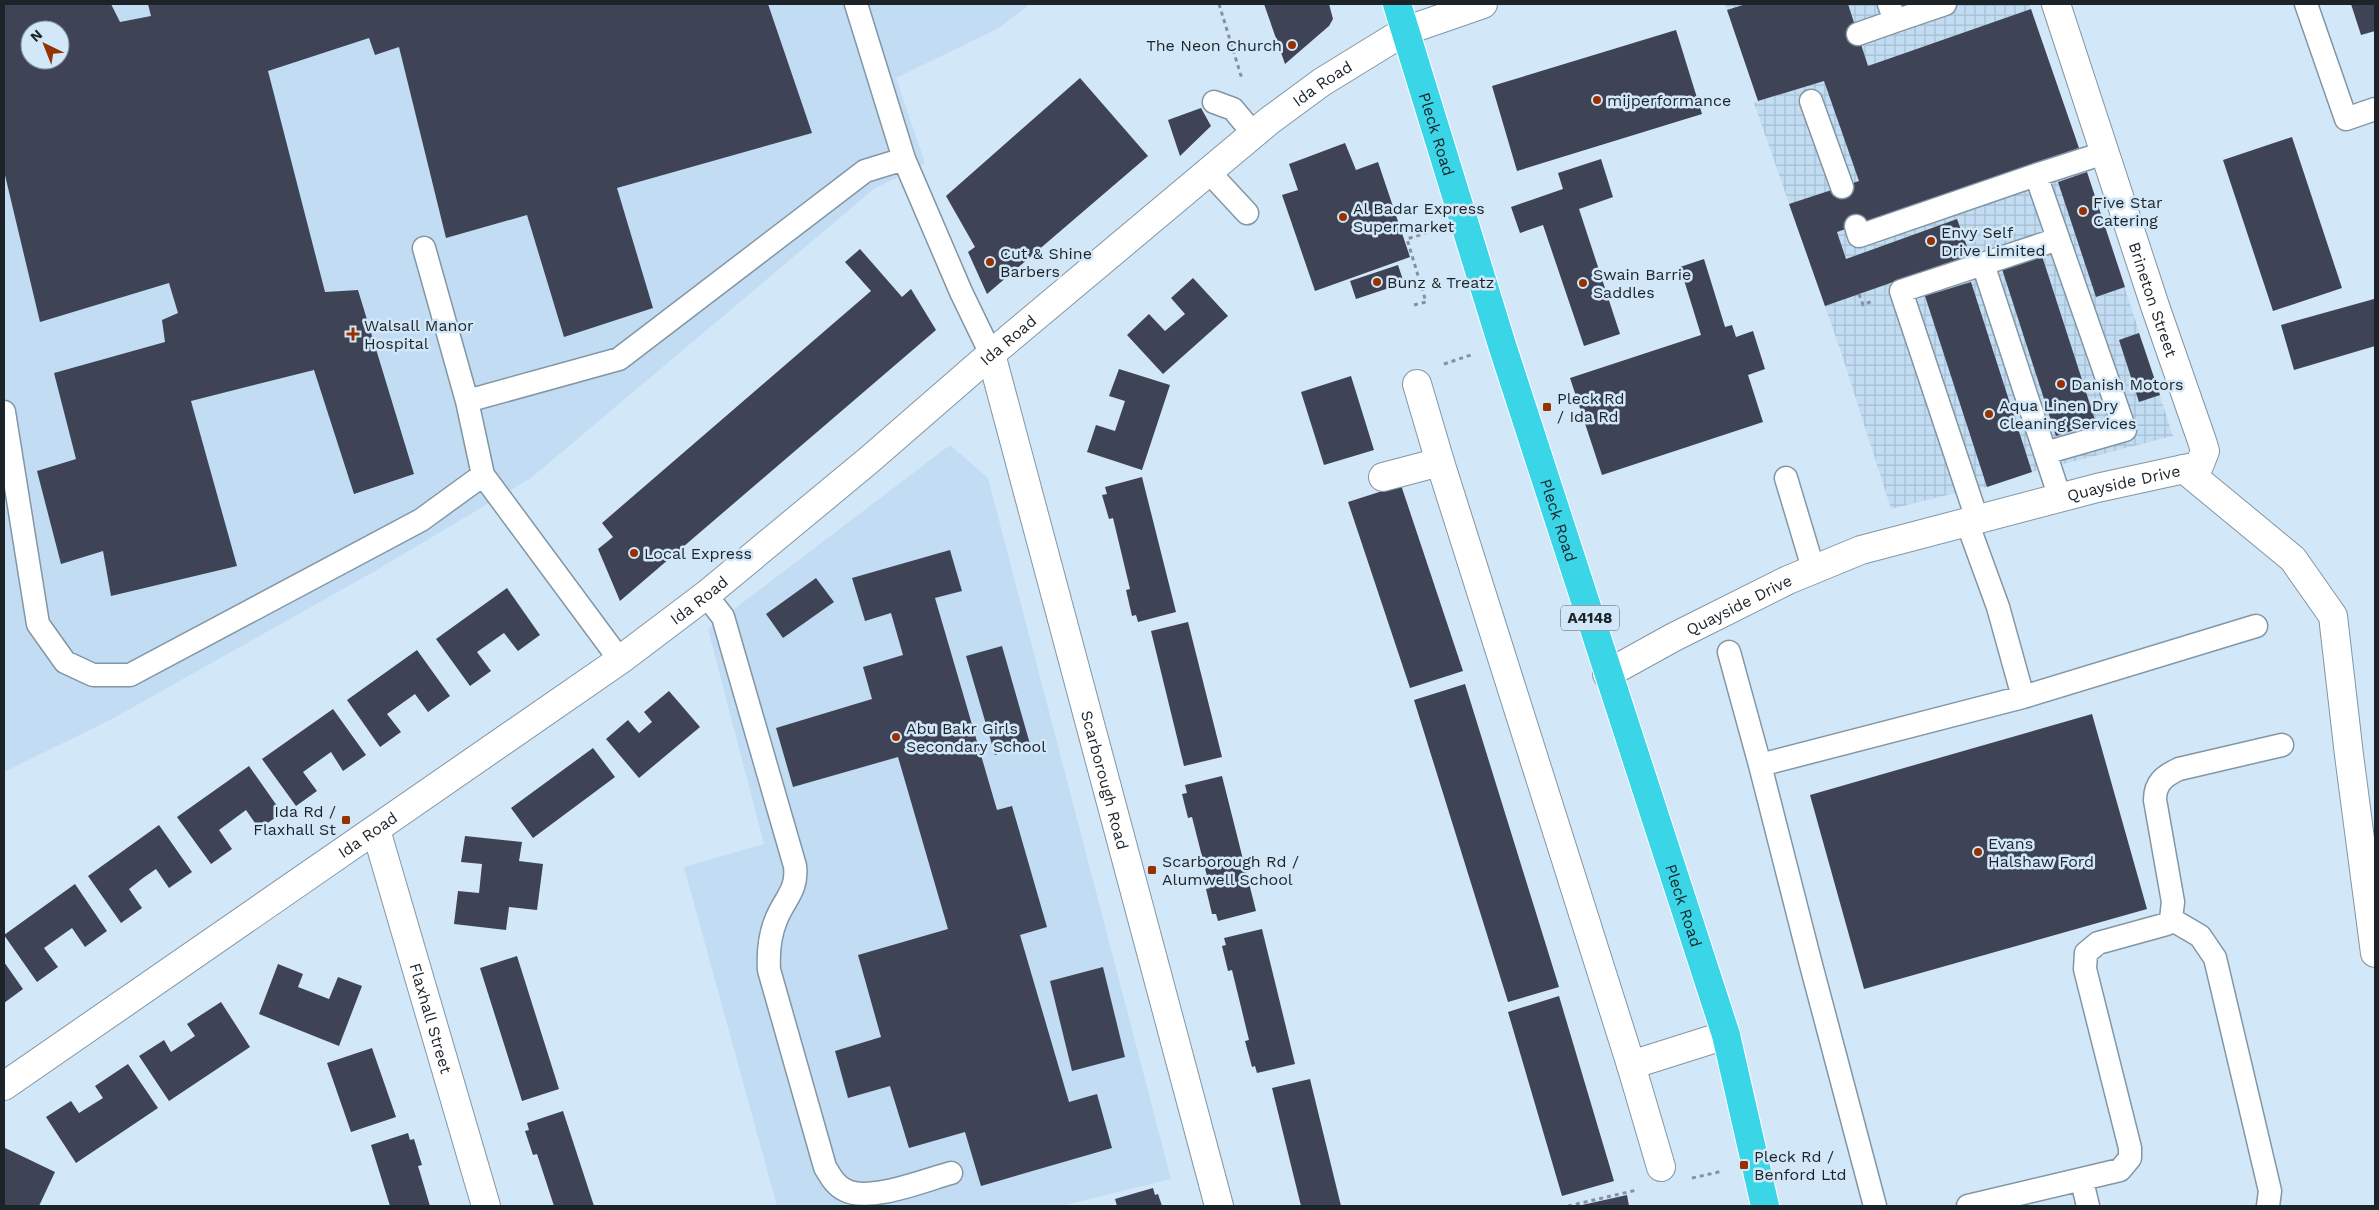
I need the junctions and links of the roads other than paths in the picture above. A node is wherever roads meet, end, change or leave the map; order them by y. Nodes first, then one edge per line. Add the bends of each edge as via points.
1 (856, 4) edge
2 (1397, 4) edge
3 (1483, 4) edge
4 (1945, 4) edge
5 (2056, 4) edge
6 (2306, 4) edge
7 (1892, 12) edge
8 (1405, 31) junction
9 (1858, 34) dead end
10 (1811, 101) dead end
11 (1214, 102) dead end
12 (2375, 109) edge
13 (1261, 127) junction
14 (2104, 153) junction
15 (904, 159) junction
16 (1208, 170) junction
17 (2040, 170) junction
18 (1842, 187) dead end
19 (1247, 213) dead end
20 (1856, 226) dead end
21 (2058, 239) junction
22 (424, 248) dead end
23 (1983, 264) junction
24 (992, 354) junction
25 (1417, 384) road end
26 (467, 401) junction
27 (4, 412) edge
28 (2045, 453) junction
29 (1440, 462) junction
30 (2184, 469) junction
31 (483, 475) junction
32 (1382, 477) dead end
33 (1786, 478) dead end
34 (2060, 498) junction
35 (1972, 521) junction
36 (1814, 568) junction
37 (706, 595) junction
38 (2256, 626) dead end
39 (1729, 652) dead end
40 (620, 660) junction
41 (1607, 674) junction
42 (2023, 697) junction
43 (2282, 745) dead end
44 (1760, 765) junction
45 (376, 830) junction
46 (2171, 919) junction
47 (2375, 953) edge
48 (1726, 1035) junction
49 (1631, 1065) junction
50 (4, 1086) edge
51 (1661, 1167) dead end
52 (950, 1173) dead end
53 (2082, 1181) junction
54 (486, 1206) edge
55 (1219, 1206) edge
56 (1766, 1206) edge
57 (1875, 1206) edge
58 (1968, 1206) edge
59 (2088, 1206) edge
60 (2268, 1206) edge

1 - 15 lane
2 - 8 highway, Pleck Road / A4148
3 - 8 street, Ida Road
4 - 7 lane
5 - 14 street, Brineton Street
6 - 12 lane via 2346,119
7 - 9 lane
8 - 13 street, Ida Road via 1322,82
8 - 41 highway, Pleck Road / A4148
10 - 18 lane
11 - 13 lane via 1233,109
13 - 16 street, Ida Road
14 - 17 lane
14 - 30 street, Brineton Street via 2205,451 2199,466
15 - 24 lane via 961,292
15 - 26 lane via 865,170 619,359
16 - 19 lane
16 - 24 street, Ida Road
17 - 20 lane via 1859,236
17 - 21 lane
21 - 23 lane
21 - 28 lane via 2124,430 2078,436
22 - 26 lane
23 - 28 lane
23 - 35 lane via 1899,286
24 - 37 street, Ida Road
24 - 55 street, Scarborough Road
25 - 29 street
26 - 31 lane
27 - 31 lane via 38,624 65,662 93,675 130,675 421,520
28 - 34 lane
29 - 32 street
29 - 49 street
30 - 34 street, Quayside Drive
30 - 47 street, Quayside Drive via 2293,559 2333,616
31 - 40 lane
33 - 36 lane
34 - 35 street, Quayside Drive
35 - 36 street, Quayside Drive via 1861,550
35 - 42 lane
36 - 41 street, Quayside Drive
37 - 40 street, Ida Road
37 - 52 lane via 724,617 795,866 797,880 775,922 768,946 769,970 825,1167 834,1182 847,1191 862,1194 882,1192
38 - 42 lane
39 - 44 lane
40 - 45 street, Ida Road
41 - 48 highway, Pleck Road / A4148
42 - 44 lane
43 - 46 lane via 2179,768 2159,782 2155,800 2173,902
44 - 57 lane
45 - 50 street, Ida Road
45 - 54 street, Flaxhall Street
46 - 53 lane via 2167,924 2098,943 2086,953 2085,969 2130,1158 2120,1170
46 - 60 lane via 2200,936 2215,958 2270,1191
48 - 49 street
48 - 56 highway, Pleck Road / A4148
49 - 51 street
53 - 58 lane
53 - 59 lane

